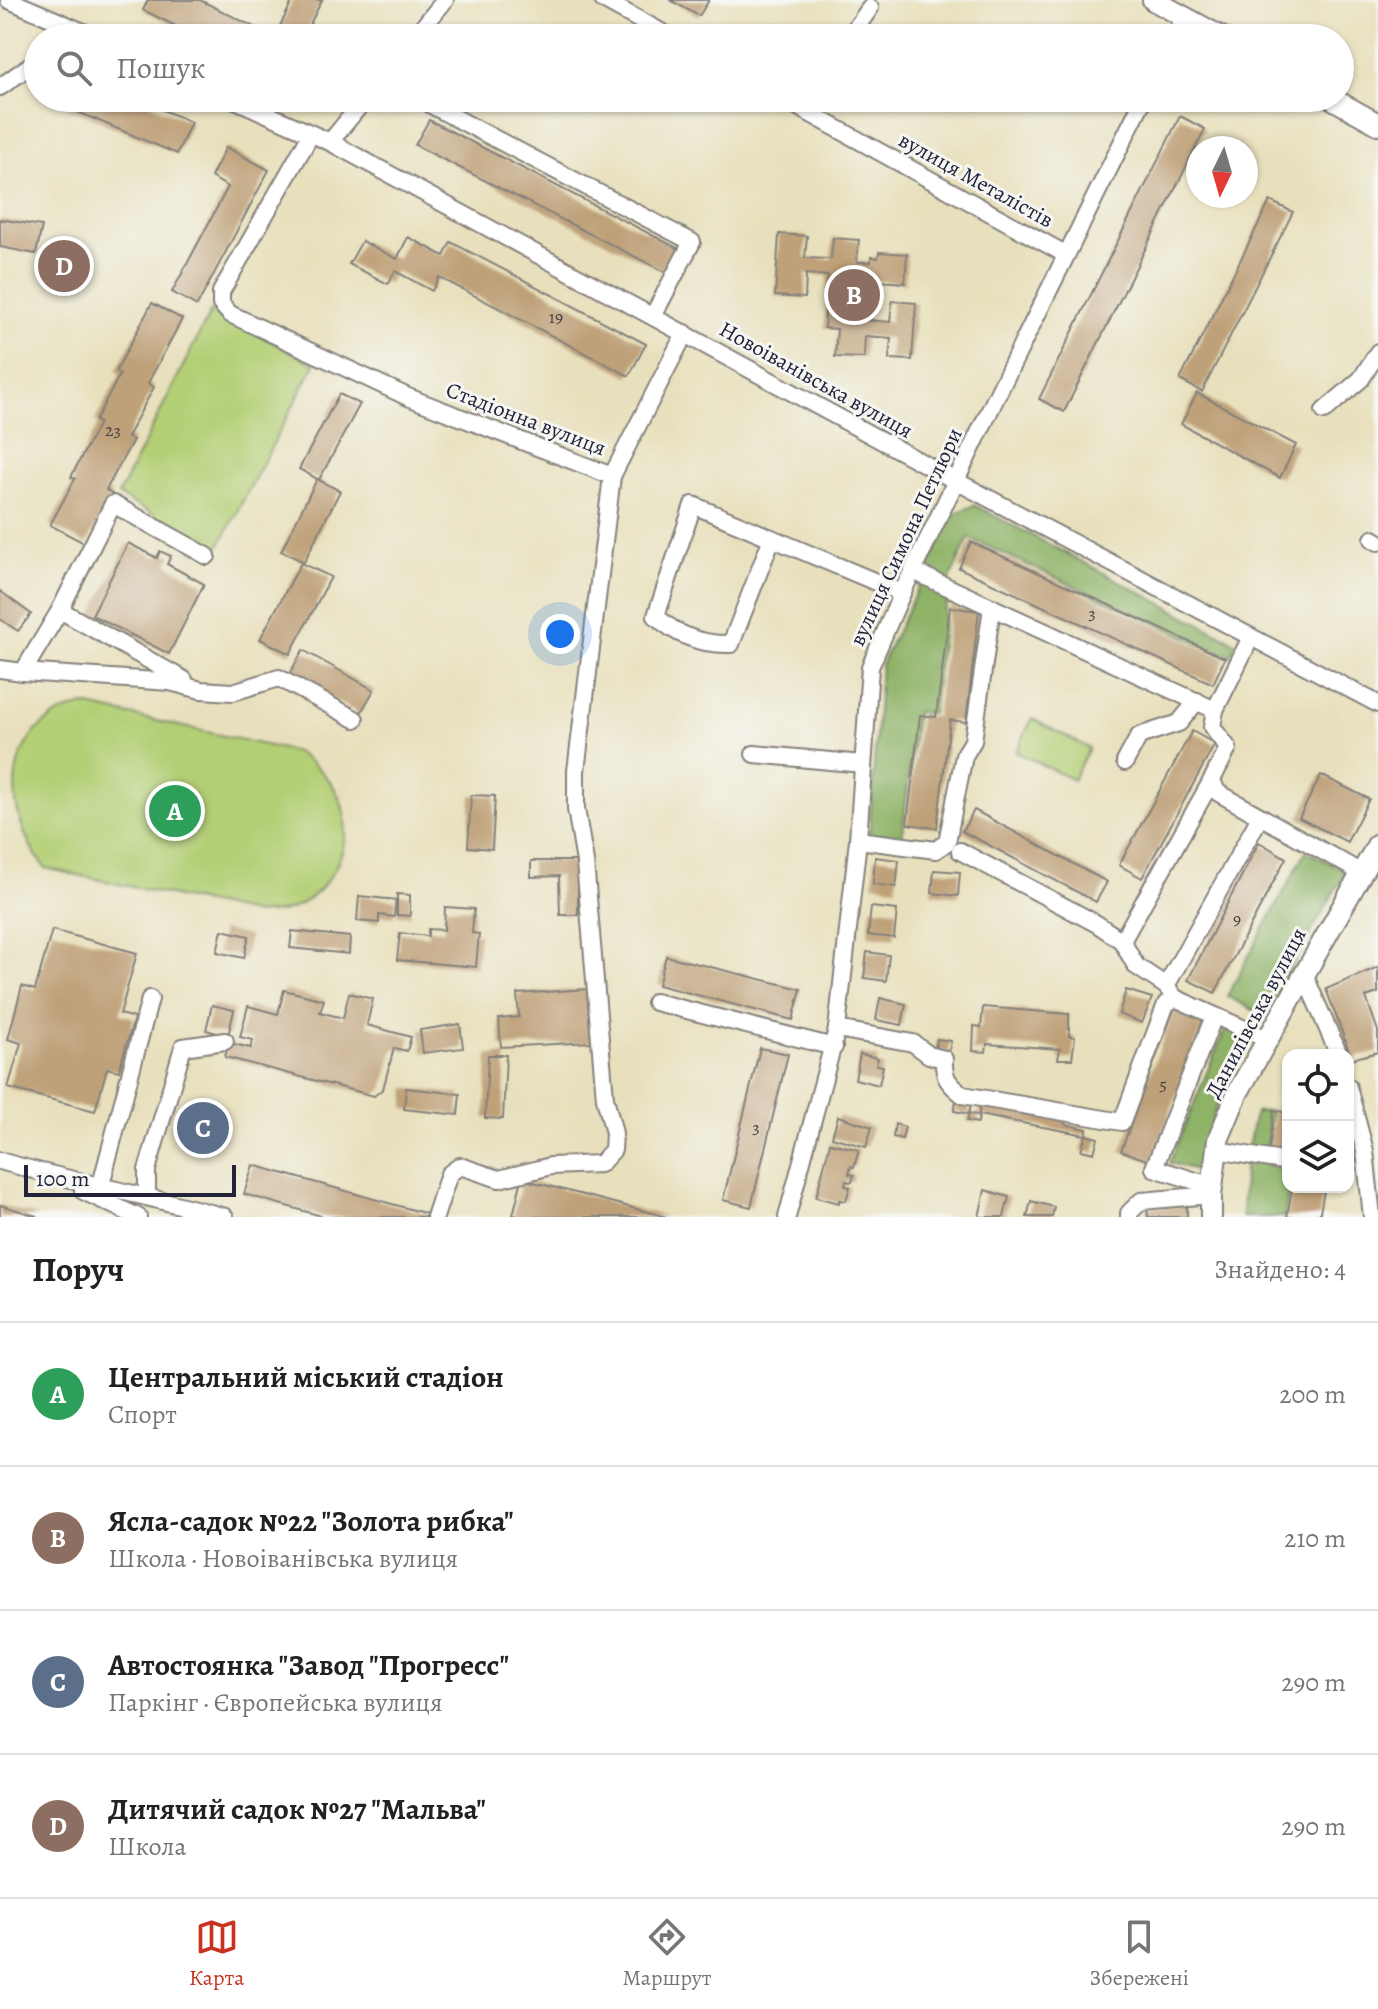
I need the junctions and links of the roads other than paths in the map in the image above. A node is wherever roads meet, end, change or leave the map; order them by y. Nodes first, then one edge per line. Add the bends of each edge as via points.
1 (9, 0) edge
2 (445, 0) edge
3 (603, 0) edge
4 (1161, 2) edge
5 (870, 8) dead end
6 (1185, 17) junction
7 (55, 24) edge
8 (425, 24) edge
9 (647, 24) edge
10 (859, 24) edge
11 (1181, 24) edge
12 (1198, 24) edge
13 (24, 70) edge
14 (0, 87) edge
15 (1354, 111) edge
16 (262, 112) edge
17 (355, 112) edge
18 (444, 112) edge
19 (818, 112) edge
20 (1137, 112) edge
21 (1378, 124) edge
22 (311, 134) junction
23 (330, 142) junction
24 (1065, 254) junction
25 (653, 316) junction
26 (685, 333) junction
27 (1378, 352) edge
28 (1324, 411) dead end
29 (612, 476) junction
30 (956, 481) junction
31 (772, 538) junction
32 (207, 556) dead end
33 (913, 571) junction
34 (902, 593) junction
35 (992, 607) junction
36 (60, 610) junction
37 (1251, 637) junction
38 (0, 669) edge
39 (23, 672) junction
40 (201, 690) junction
41 (1197, 701) junction
42 (1378, 704) edge
43 (1215, 710) junction
44 (355, 719) dead end
45 (754, 754) dead end
46 (1125, 762) dead end
47 (863, 764) junction
48 (1212, 780) junction
49 (1260, 817) junction
50 (858, 840) junction
51 (1378, 844) edge
52 (960, 851) dead end
53 (1360, 872) junction
54 (1122, 941) junction
55 (1304, 974) junction
56 (1171, 992) junction
57 (150, 999) dead end
58 (655, 1002) dead end
59 (1214, 1016) junction
60 (837, 1029) junction
61 (1267, 1039) junction
62 (225, 1041) dead end
63 (834, 1047) junction
64 (1336, 1049) edge
65 (1352, 1121) edge
66 (1217, 1150) junction
67 (1356, 1152) edge
68 (0, 1161) edge
69 (1282, 1161) edge
70 (53, 1176) junction
71 (100, 1188) junction
72 (1212, 1191) junction
73 (147, 1195) junction
74 (138, 1217) edge
75 (225, 1217) edge
76 (435, 1217) edge
77 (787, 1217) edge
78 (1129, 1217) edge
79 (1211, 1217) edge
80 (1372, 1217) edge

1 - 7 street
2 - 8 street
3 - 9 street
4 - 6 main road
5 - 10 street
6 - 11 street
6 - 12 main road
13 - 14 street
15 - 21 main road
16 - 22 street, Новоіванівська вулиця
17 - 23 street
18 - 25 street via 692,242
19 - 24 street, вулиця Металістів
20 - 24 street, вулиця Симона Петлюри
22 - 23 street, Новоіванівська вулиця
22 - 29 street, Стадіонна вулиця via 221,292 221,304 230,314 408,397
23 - 25 street, Новоіванівська вулиця
24 - 30 street, вулиця Симона Петлюри
25 - 26 street, Новоіванівська вулиця
26 - 29 street
26 - 30 street, Новоіванівська вулиця
27 - 28 street via 1361,379
29 - 76 street, Стадіонна вулиця via 576,771 576,809 613,1150 600,1164 551,1166 499,1179 460,1166 449,1174
30 - 33 street, вулиця Симона Петлюри
30 - 37 street, Новоіванівська вулиця
31 - 31 street via 693,505 656,616 673,632 711,645 731,644
31 - 34 street
32 - 36 street via 113,504
33 - 34 street, вулиця Симона Петлюри
33 - 35 street
34 - 47 street, вулиця Симона Петлюри via 870,667
35 - 41 street
35 - 50 street via 973,741 964,756 947,842 936,850
36 - 39 street
36 - 40 street
37 - 42 street, Новоіванівська вулиця
37 - 43 street
38 - 39 street
39 - 40 street via 170,682
40 - 44 street via 233,692 279,678
41 - 43 street
41 - 46 street via 1179,723 1139,736
43 - 48 street via 1212,727 1228,748
45 - 47 street
47 - 50 street, вулиця Симона Петлюри
48 - 49 street via 1217,792
48 - 54 street
49 - 53 street
49 - 56 street
50 - 60 street, вулиця Симона Петлюри
51 - 53 main road, Данилівська вулиця
52 - 54 street
53 - 55 main road, Данилівська вулиця
54 - 56 street via 1136,966
55 - 61 main road, Данилівська вулиця
55 - 64 street
56 - 59 street
56 - 60 street via 1122,1122 963,1095 943,1073 944,1059 913,1043
57 - 71 street
58 - 63 street
59 - 61 street
59 - 72 street via 1154,1168
60 - 63 street, вулиця Симона Петлюри
61 - 66 main road, Данилівська вулиця via 1238,1092
62 - 73 street via 183,1047 147,1170
63 - 77 street, вулиця Симона Петлюри
65 - 67 street
66 - 69 street
66 - 72 main road, Данилівська вулиця
67 - 80 street
68 - 70 street
70 - 71 street
70 - 74 street
71 - 73 street
72 - 78 street via 1141,1201
72 - 79 main road, Данилівська вулиця
73 - 75 street

